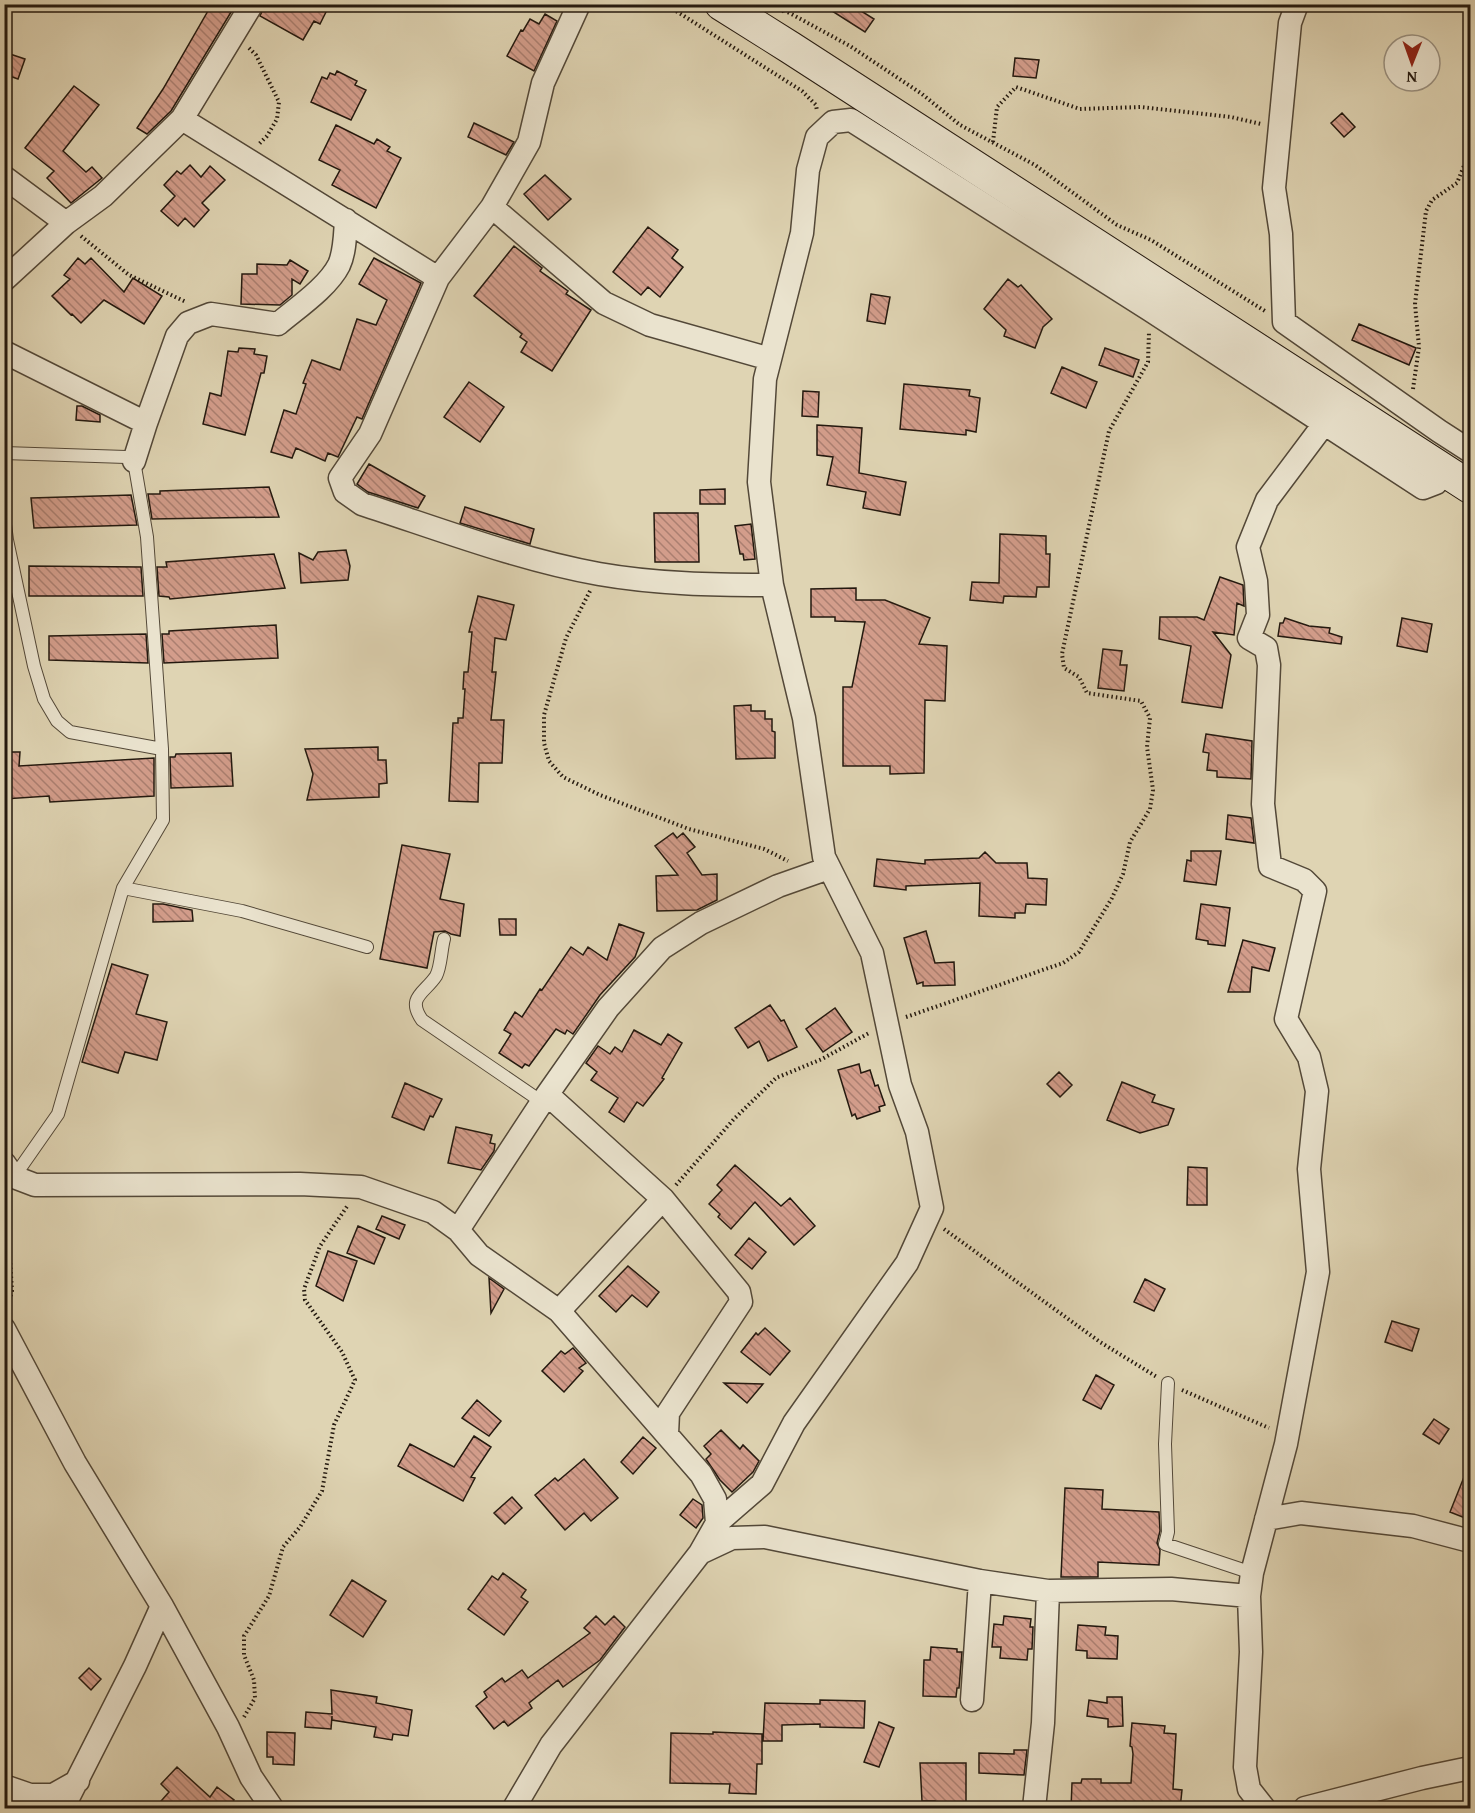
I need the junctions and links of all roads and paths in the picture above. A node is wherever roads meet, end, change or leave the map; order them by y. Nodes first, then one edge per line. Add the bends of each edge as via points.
1 (252, 4) edge
2 (579, 4) edge
3 (665, 4) edge
4 (721, 4) edge
5 (1298, 4) edge
6 (784, 10) dead end
7 (235, 31) junction
8 (182, 119) junction
9 (1279, 128) junction
10 (817, 137) junction
11 (993, 142) junction
12 (1470, 151) edge
13 (245, 158) junction
14 (4, 177) edge
15 (492, 207) junction
16 (346, 220) junction
17 (66, 223) junction
18 (438, 278) junction
19 (4, 280) edge
20 (1150, 310) junction
21 (211, 314) junction
22 (1284, 322) junction
23 (4, 352) edge
24 (770, 359) junction
25 (1411, 410) junction
26 (146, 423) junction
27 (1324, 424) junction
28 (1470, 451) edge
29 (4, 453) edge
30 (134, 461) junction
31 (1459, 479) edge
32 (4, 517) edge
33 (599, 574) junction
34 (772, 585) junction
35 (162, 749) junction
36 (821, 871) junction
37 (123, 888) junction
38 (444, 939) dead end
39 (367, 947) dead end
40 (886, 1024) junction
41 (545, 1099) junction
42 (9, 1170) edge
43 (361, 1187) junction
44 (663, 1199) junction
45 (932, 1208) junction
46 (4, 1219) edge
47 (458, 1230) junction
48 (559, 1311) junction
49 (4, 1315) edge
50 (4, 1329) edge
51 (1168, 1383) junction
52 (667, 1434) junction
53 (1286, 1444) junction
54 (734, 1508) junction
55 (1266, 1519) junction
56 (717, 1522) junction
57 (765, 1537) junction
58 (1470, 1541) edge
59 (700, 1553) junction
60 (1252, 1573) junction
61 (980, 1581) junction
62 (1048, 1592) junction
63 (1249, 1596) junction
64 (162, 1606) junction
65 (972, 1700) dead end
66 (228, 1727) junction
67 (1470, 1768) edge
68 (78, 1781) junction
69 (4, 1786) edge
70 (63, 1809) edge
71 (272, 1809) edge
72 (514, 1809) edge
73 (1034, 1809) edge
74 (1264, 1809) edge
75 (1305, 1809) edge

1 - 7 street
2 - 15 street via 543,83 529,142
3 - 10 path via 802,91 816,105 820,121
4 - 31 main road
5 - 9 street via 1290,23
6 - 11 path via 850,46 922,94 960,125
7 - 8 street
7 - 13 path via 256,55 279,102 277,119 267,136
8 - 13 street
8 - 17 street via 103,196
9 - 11 path via 1231,117 1142,107 1080,109 1017,87 997,107
9 - 22 street via 1274,188 1281,234
10 - 20 street via 833,122 851,120
10 - 24 street via 808,170 802,233
11 - 22 path via 1035,165 1117,225 1151,240
12 - 25 path via 1457,183 1432,200 1426,211 1415,304 1419,347
13 - 16 street
14 - 17 street
15 - 18 street
15 - 24 street via 604,303 650,325
16 - 18 street
16 - 21 street via 339,266 278,324
17 - 19 street
17 - 21 path via 129,275
18 - 33 street via 370,434 340,478 345,492 362,504 546,562
20 - 27 street
20 - 40 path via 1148,362 1109,431 1062,654 1064,668 1079,677 1087,693 1141,701 1150,718 1147,747 1153,790 1149,809 1130,842 1123,874 1112,898 1079,952 1063,963
21 - 26 street via 188,324 177,336
22 - 25 street
23 - 26 street
24 - 34 street via 765,379 759,482
25 - 28 street
26 - 30 street
27 - 31 street via 1423,488
27 - 53 street via 1267,500 1248,547 1256,580 1258,615 1249,638 1266,648 1269,665 1263,804 1270,866 1304,880 1315,891 1286,1018 1309,1057 1317,1091 1309,1169 1318,1272
29 - 30 lane via 126,457
30 - 35 lane via 147,537
32 - 35 lane via 34,666 44,699 57,722 70,732
33 - 34 street via 678,584
33 - 36 path via 566,638 556,669 544,715 544,743 549,761 563,777 600,795 689,829 764,849
34 - 36 street via 804,718 824,857
35 - 37 lane via 163,820
36 - 40 street via 872,952
36 - 41 street via 778,886 701,923 662,948 608,1008
37 - 39 lane via 242,911
37 - 42 lane via 58,1114
38 - 41 lane via 436,975 417,996 416,1011 422,1020
40 - 44 path via 822,1059 776,1078
40 - 45 street via 900,1085 917,1132
41 - 44 street
41 - 47 street
42 - 43 street via 35,1185
43 - 47 street via 433,1212
43 - 66 path via 320,1246 304,1289 305,1300 342,1353 355,1380 334,1425 322,1491 283,1547 269,1596 244,1636 244,1655 254,1680 255,1698 243,1719
44 - 48 street
44 - 52 street via 739,1292 741,1302 668,1413
45 - 51 path via 945,1230 1100,1342
45 - 54 street via 907,1263 794,1423 762,1484
46 - 49 path via 12,1291
47 - 48 street via 479,1255
48 - 52 street
50 - 64 street via 75,1463
51 - 53 path via 1273,1430
51 - 60 lane via 1165,1544
52 - 56 street via 701,1474 715,1499
53 - 55 street
54 - 56 street
54 - 57 street
55 - 58 street via 1301,1513 1413,1526
55 - 60 street
56 - 59 street
57 - 59 street via 732,1538
57 - 61 street
59 - 72 street via 551,1745
60 - 63 street
61 - 62 street
61 - 65 street
62 - 63 street via 1171,1590
62 - 73 street via 1043,1722
63 - 74 street via 1251,1652 1245,1767 1250,1789
64 - 66 street
64 - 68 street
66 - 71 street via 251,1777
67 - 75 street
68 - 69 street via 53,1795 30,1795
68 - 70 street

